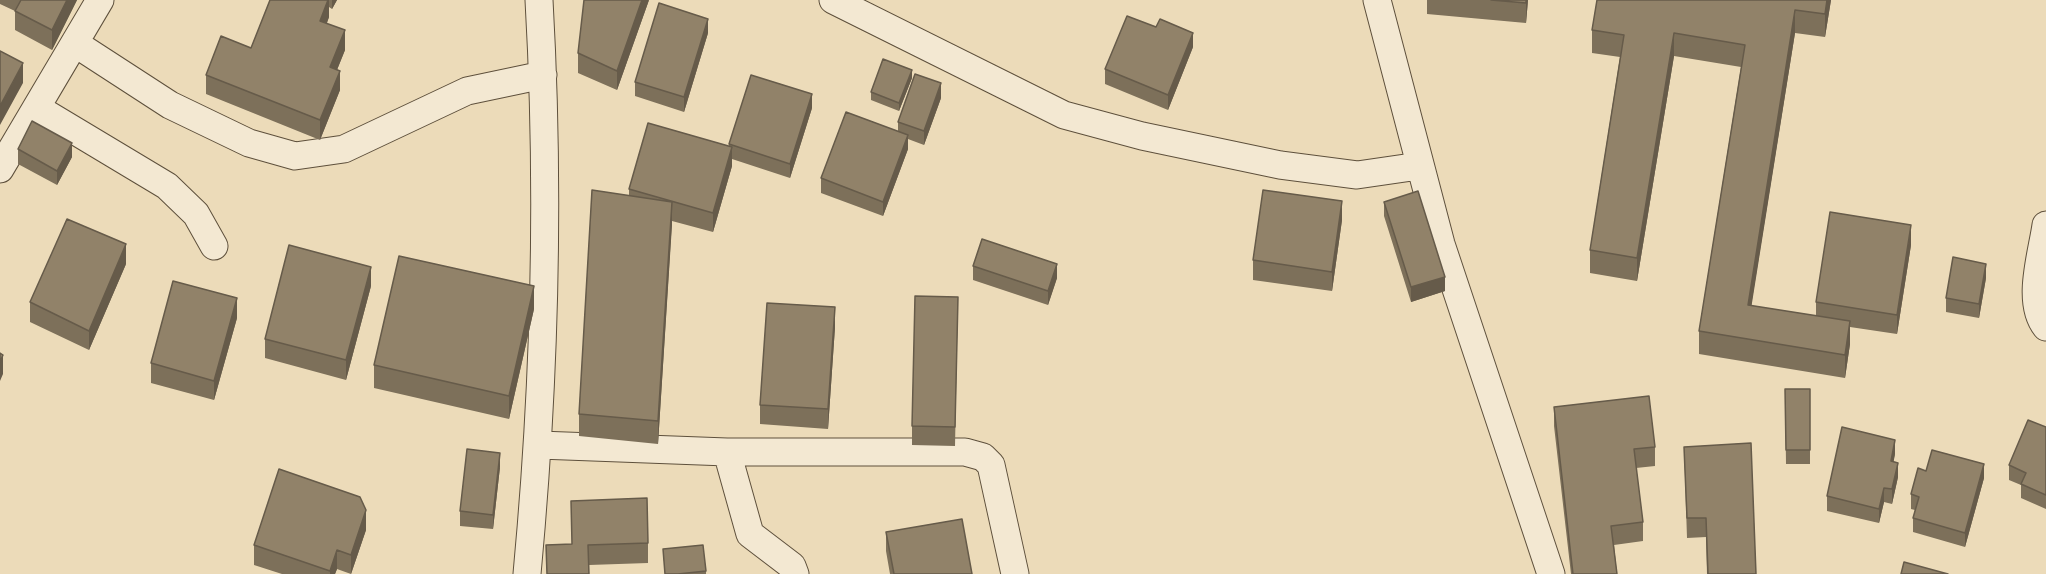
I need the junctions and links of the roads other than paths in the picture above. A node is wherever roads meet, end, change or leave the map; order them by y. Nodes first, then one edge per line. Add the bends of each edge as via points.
1 (99, 0) edge
2 (539, 0) edge
3 (833, 0) edge
4 (1377, 0) edge
5 (76, 44) junction
6 (543, 75) junction
7 (37, 108) junction
8 (1419, 166) junction
9 (0, 169) edge
10 (2046, 225) edge
11 (214, 246) dead end
12 (2046, 327) edge
13 (539, 445) junction
14 (727, 452) junction
15 (527, 574) edge
16 (795, 574) edge
17 (1015, 574) edge
18 (1551, 574) edge

1 - 5 street
2 - 6 street
3 - 8 street via 1064,115 1280,165 1357,175
4 - 8 street
5 - 6 street via 170,105 249,143 295,156 344,149 467,91
5 - 7 street
6 - 13 street via 545,305
7 - 9 street
7 - 11 street via 167,186 196,214
8 - 18 street via 1494,408
10 - 12 street via 2036,299
13 - 14 street
13 - 15 street
14 - 16 street via 750,534 792,566
14 - 17 street via 965,452 983,457 991,465

